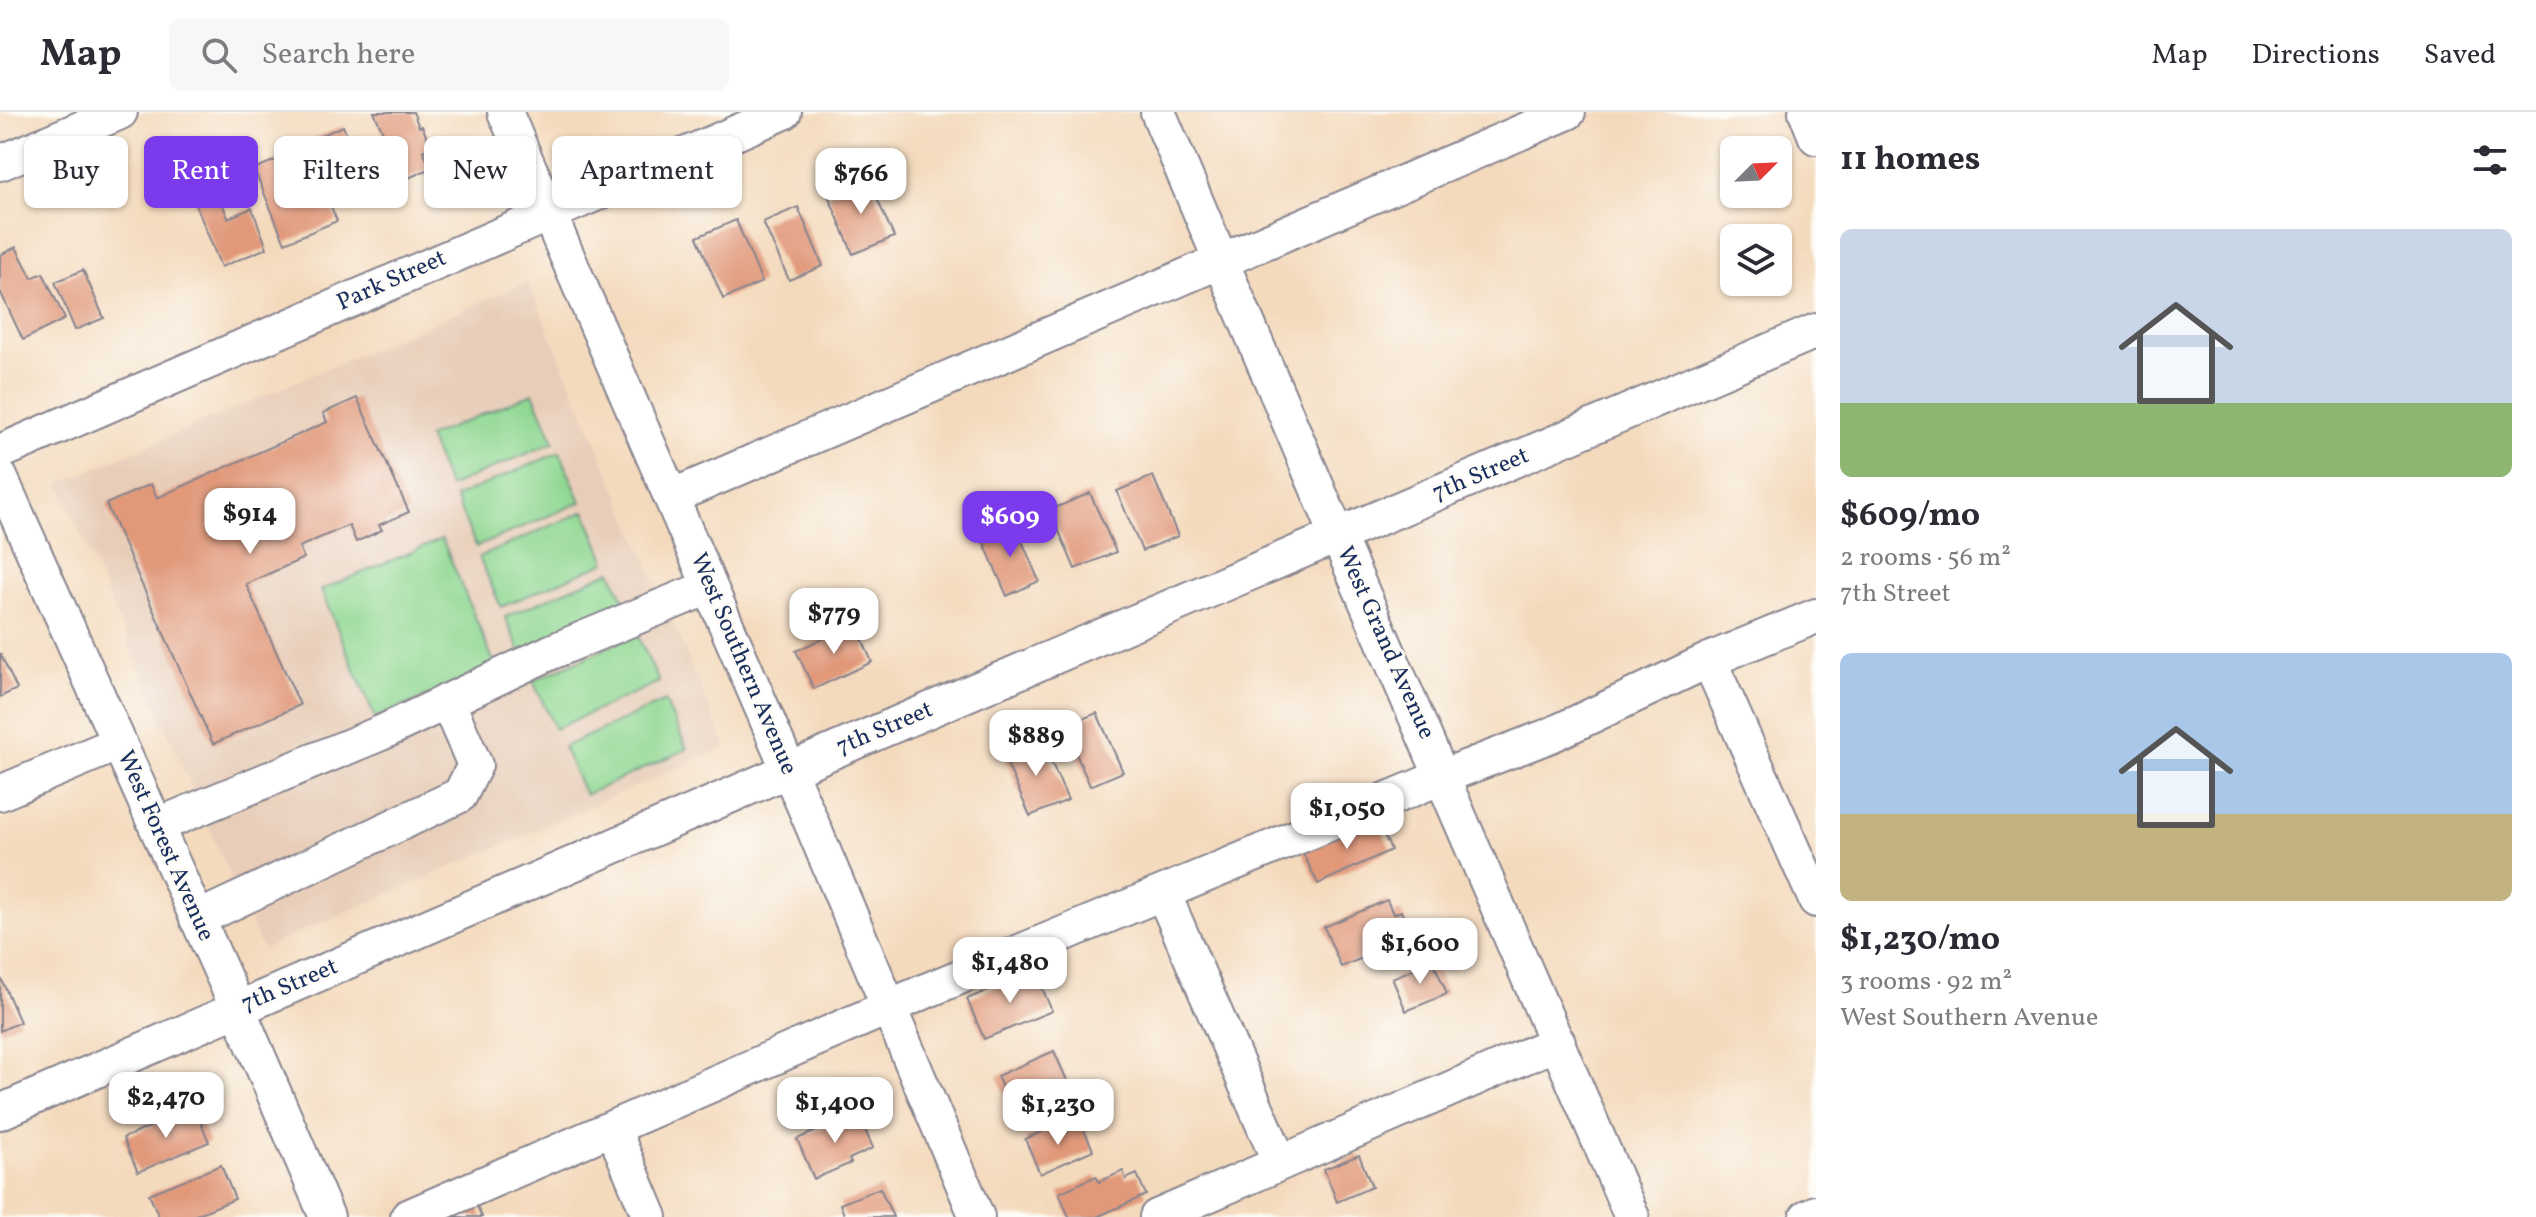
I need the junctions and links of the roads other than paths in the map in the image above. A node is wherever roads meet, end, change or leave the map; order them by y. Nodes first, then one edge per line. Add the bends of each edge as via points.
1 (120, 112) edge
2 (505, 112) edge
3 (784, 112) edge
4 (1158, 112) edge
5 (1568, 112) edge
6 (1806, 112) edge
7 (1816, 137) edge
8 (0, 163) edge
9 (548, 213) junction
10 (1222, 261) junction
11 (1816, 331) edge
12 (0, 452) edge
13 (0, 477) edge
14 (671, 497) junction
15 (1338, 537) junction
16 (709, 587) junction
17 (1816, 616) edge
18 (1709, 660) junction
19 (447, 701) junction
20 (119, 743) junction
21 (789, 770) junction
22 (1444, 776) junction
23 (0, 793) edge
24 (156, 826) junction
25 (1163, 893) junction
26 (1816, 900) edge
27 (197, 919) junction
28 (889, 1007) junction
29 (238, 1009) junction
30 (1558, 1042) junction
31 (0, 1112) edge
32 (613, 1129) junction
33 (1280, 1163) junction
34 (1816, 1213) edge
35 (327, 1217) edge
36 (408, 1217) edge
37 (650, 1217) edge
38 (977, 1217) edge
39 (1157, 1217) edge
40 (1632, 1217) edge
41 (1807, 1217) edge

1 - 8 street
2 - 9 street, West Southern Avenue
3 - 9 street, Park Street
4 - 10 street, West Grand Avenue
5 - 10 street
6 - 7 street
9 - 12 street, Park Street
9 - 14 street, West Southern Avenue
10 - 14 street
10 - 15 street, West Grand Avenue
11 - 15 street, 7th Street
13 - 20 street, West Forest Avenue
14 - 16 street, West Southern Avenue
15 - 21 street, 7th Street
15 - 22 street, West Grand Avenue
16 - 19 street
16 - 21 street, West Southern Avenue
17 - 18 street
18 - 22 street via 1551,735
18 - 26 street
19 - 24 street
19 - 27 street via 475,765 460,795
20 - 23 street
20 - 24 street, West Forest Avenue
21 - 28 street, West Southern Avenue
21 - 29 street, 7th Street
22 - 25 street
22 - 30 street, West Grand Avenue
24 - 27 street, West Forest Avenue
25 - 28 street
25 - 33 street
27 - 29 street, West Forest Avenue
28 - 32 street
28 - 38 street, West Southern Avenue
29 - 31 street, 7th Street
29 - 35 street, West Forest Avenue
30 - 33 street
30 - 40 street, West Grand Avenue
32 - 36 street
32 - 37 street
33 - 39 street
34 - 41 street

